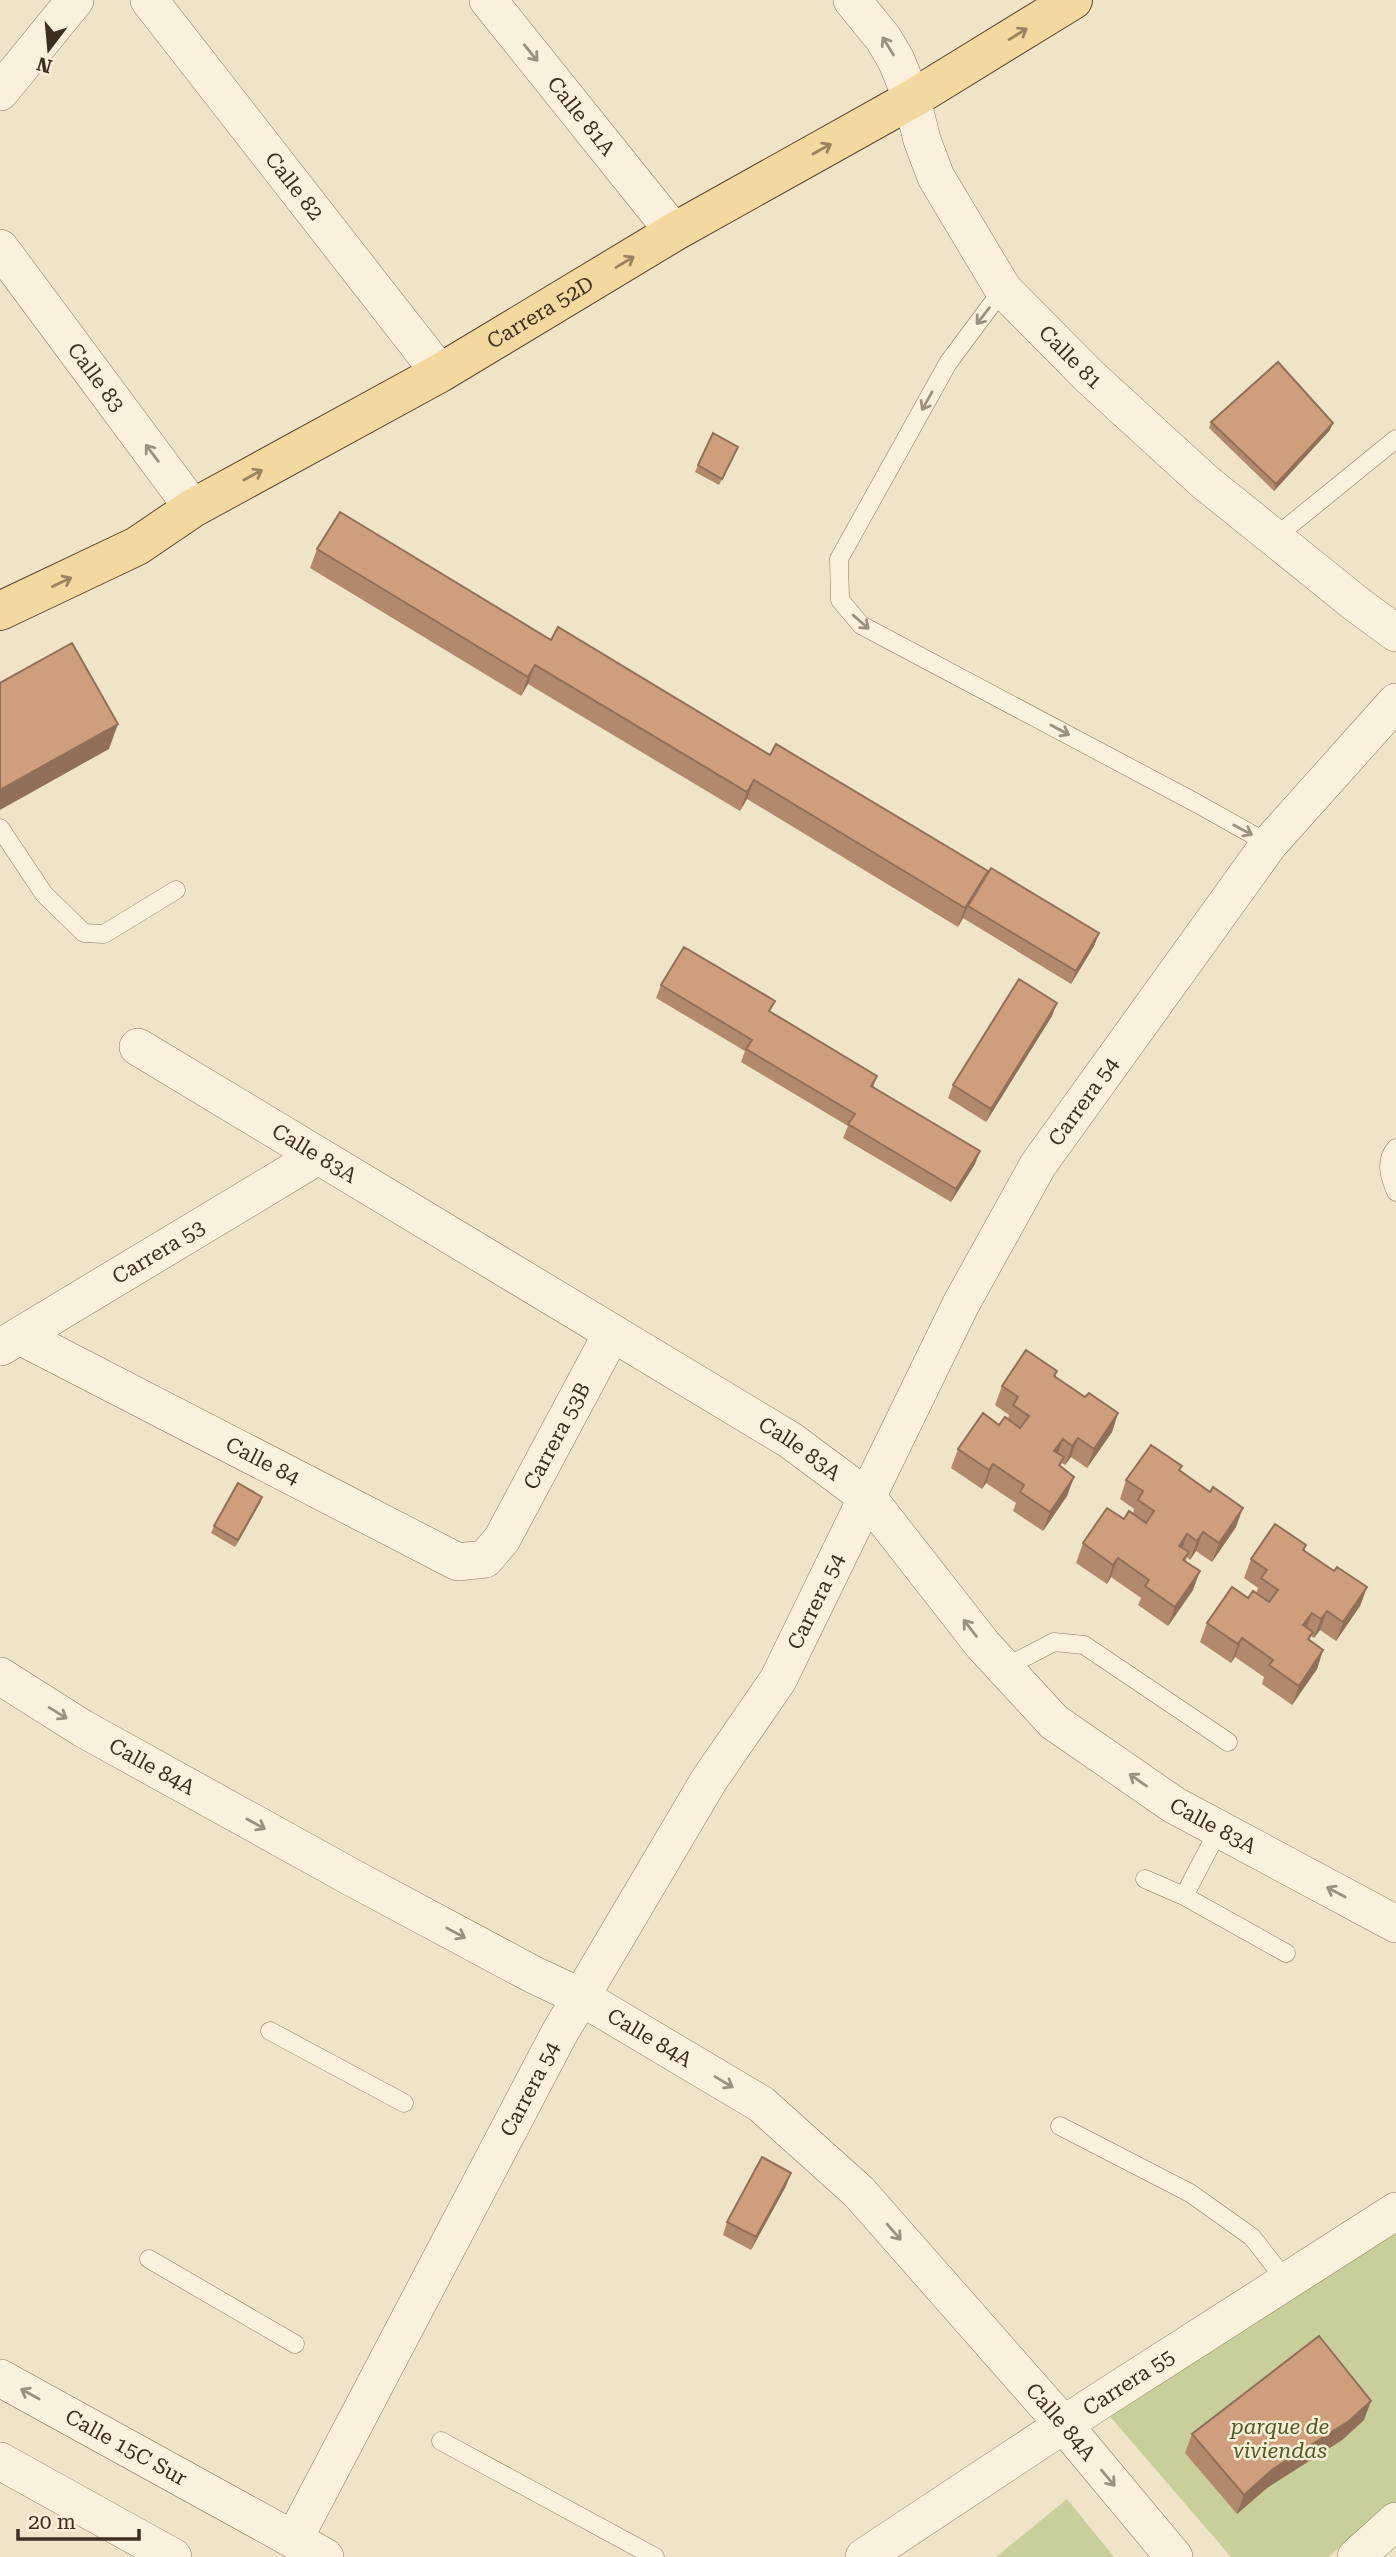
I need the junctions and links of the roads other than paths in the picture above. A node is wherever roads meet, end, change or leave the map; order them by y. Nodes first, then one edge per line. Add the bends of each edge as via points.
1 (75, 0) edge
2 (149, 0) edge
3 (488, 0) edge
4 (852, 0) edge
5 (1073, 0) edge
6 (0, 92) edge
7 (912, 99) junction
8 (674, 232) junction
9 (0, 248) edge
10 (1003, 289) junction
11 (440, 373) junction
12 (1396, 439) edge
13 (193, 508) junction
14 (1274, 538) junction
15 (0, 611) edge
16 (1396, 633) edge
17 (1396, 702) edge
18 (0, 828) edge
19 (1269, 844) junction
20 (176, 890) dead end
21 (138, 1047) dead end
22 (1396, 1148) edge
23 (318, 1156) junction
24 (1396, 1192) edge
25 (612, 1333) junction
26 (10, 1342) edge
27 (868, 1498) junction
28 (502, 1539) joint
29 (1004, 1668) junction
30 (0, 1676) edge
31 (1228, 1742) dead end
32 (1219, 1829) junction
33 (1145, 1880) dead end
34 (1184, 1896) junction
35 (1396, 1924) edge
36 (1286, 1954) dead end
37 (581, 1997) junction
38 (270, 2031) dead end
39 (404, 2103) dead end
40 (1060, 2126) dead end
41 (1396, 2211) edge
42 (149, 2259) dead end
43 (1287, 2282) junction
44 (295, 2344) dead end
45 (0, 2378) edge
46 (1064, 2425) junction
47 (441, 2441) dead end
48 (0, 2462) edge
49 (1396, 2521) edge
50 (295, 2539) junction
51 (173, 2557) edge
52 (325, 2557) edge
53 (655, 2557) edge
54 (864, 2557) edge
55 (1174, 2557) edge
56 (1356, 2557) edge

1 - 6 street
2 - 11 street, Calle 82
3 -> 8 street, Calle 81A
7 -> 4 street, Calle 81 via 883,38
7 -> 5 main road, Carrera 52D
8 -> 7 main road, Carrera 52D
7 - 10 street, Calle 81 via 936,177
11 -> 8 main road, Carrera 52D
13 -> 9 street, Calle 83
10 - 14 street, Calle 81 via 1089,376
10 -> 19 lane via 948,363 839,559 840,600 861,625
13 -> 11 main road, Carrera 52D
12 - 14 lane
15 -> 13 main road, Carrera 52D via 137,546
14 - 16 street, Calle 81
17 - 19 street, Carrera 54
18 - 20 lane via 44,894 84,933 104,934
19 - 27 street, Carrera 54 via 1038,1165 961,1304
21 - 23 street, Calle 83A
22 - 24 lane via 1388,1173
23 - 25 street, Calle 83A
23 - 26 street, Carrera 53
25 - 27 street, Calle 83A via 790,1440
25 - 28 street, Carrera 53B
26 - 28 street, Calle 84 via 458,1562 485,1559
29 -> 27 street, Calle 83A
27 - 37 street, Carrera 54 via 778,1680 709,1780
29 - 31 lane via 1054,1642 1084,1644
32 -> 29 street, Calle 83A via 1174,1805 1054,1722
30 -> 37 street, Calle 84A via 82,1728 351,1877
32 - 34 lane
35 -> 32 street, Calle 83A
33 - 34 lane
34 - 36 lane
37 -> 46 street, Calle 84A via 761,2104 859,2192
37 - 50 street, Carrera 54
38 - 39 lane
40 - 43 lane via 1190,2193 1252,2237
41 - 43 street, Carrera 55
42 - 44 lane
43 - 46 street, Carrera 55
50 -> 45 street, Calle 15C Sur
46 - 54 street, Carrera 55
46 -> 55 street, Calle 84A
47 - 53 lane
48 - 51 street
49 - 56 street
50 - 52 street, Calle 15C Sur

